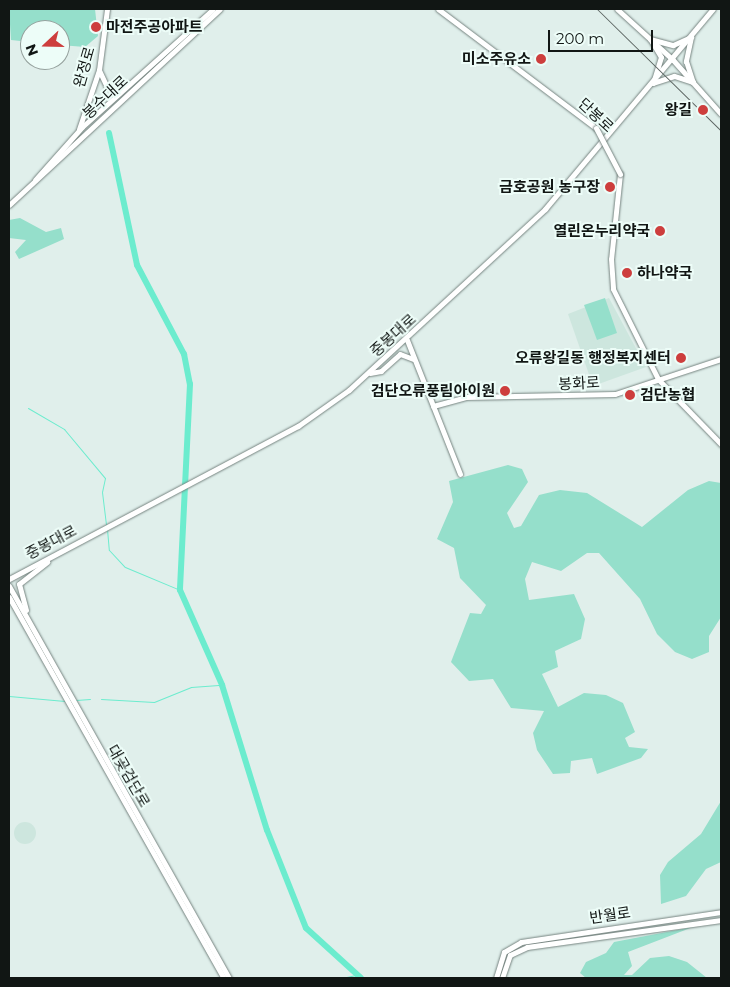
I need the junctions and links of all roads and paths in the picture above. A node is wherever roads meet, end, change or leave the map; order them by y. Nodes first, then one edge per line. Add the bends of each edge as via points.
1 (107, 9) edge
2 (213, 9) edge
3 (220, 9) edge
4 (438, 9) edge
5 (617, 9) edge
6 (714, 9) edge
7 (691, 37) junction
8 (650, 38) junction
9 (673, 60) junction
10 (99, 70) junction
11 (693, 82) junction
12 (132, 83) junction
13 (653, 83) junction
14 (100, 110) junction
15 (721, 114) edge
16 (104, 116) junction
17 (78, 131) junction
18 (64, 155) junction
19 (24, 192) junction
20 (9, 204) edge
21 (407, 340) junction
22 (721, 360) edge
23 (415, 361) junction
24 (369, 373) junction
25 (658, 379) junction
26 (433, 406) junction
27 (721, 444) edge
28 (460, 474) dead end
29 (52, 556) junction
30 (9, 579) edge
31 (9, 586) edge
32 (9, 597) edge
33 (9, 603) edge
34 (21, 619) junction
35 (28, 620) junction
36 (64, 691) junction
37 (77, 715) junction
38 (721, 912) edge
39 (721, 920) edge
40 (224, 978) edge
41 (229, 978) edge
42 (496, 978) edge
43 (502, 978) edge

1 - 10 main road, 완정로
2 - 12 main road, 봉수대로
3 - 16 main road, 봉수대로
4 - 25 main road, 단봉로, bridge via 596,128 620,174 611,259 613,289
5 - 8 main road
6 - 7 main road, 중봉대로
7 - 8 main road via 673,45
7 - 9 main road, 중봉대로
7 - 11 main road via 686,61
8 - 9 main road
8 - 13 main road via 661,57
9 - 11 main road
9 - 13 main road, 중봉대로
10 - 12 main road via 107,87
10 - 17 main road, 완정로
11 - 13 main road via 674,76
11 - 15 main road
12 - 14 main road, 봉수대로
13 - 21 main road, 중봉대로 via 546,209
14 - 16 main road
14 - 17 main road, 봉수대로
16 - 18 main road, 봉수대로
17 - 18 main road
17 - 19 main road
18 - 19 main road, 봉수대로
19 - 20 main road, 봉수대로
21 - 23 main road
21 - 24 main road, 중봉대로
22 - 25 main road, 봉화로
23 - 24 main road via 400,354 381,371
23 - 26 main road
24 - 29 main road, 중봉대로 via 298,426
25 - 26 main road, 봉화로 via 615,394 466,398
25 - 27 main road, 단봉로
26 - 28 main road
29 - 30 main road, 중봉대로
29 - 35 main road via 19,584
31 - 35 main road, 대곶검단로
32 - 34 main road, 대곶검단로
33 - 34 main road
34 - 36 main road, 대곶검단로
35 - 36 main road, 대곶검단로
36 - 37 main road, 대곶검단로
37 - 40 main road, 대곶검단로
37 - 41 main road, 대곶검단로
38 - 42 main road, 반월로 via 534,939 504,952
39 - 43 main road, 반월로 via 526,947 510,956

